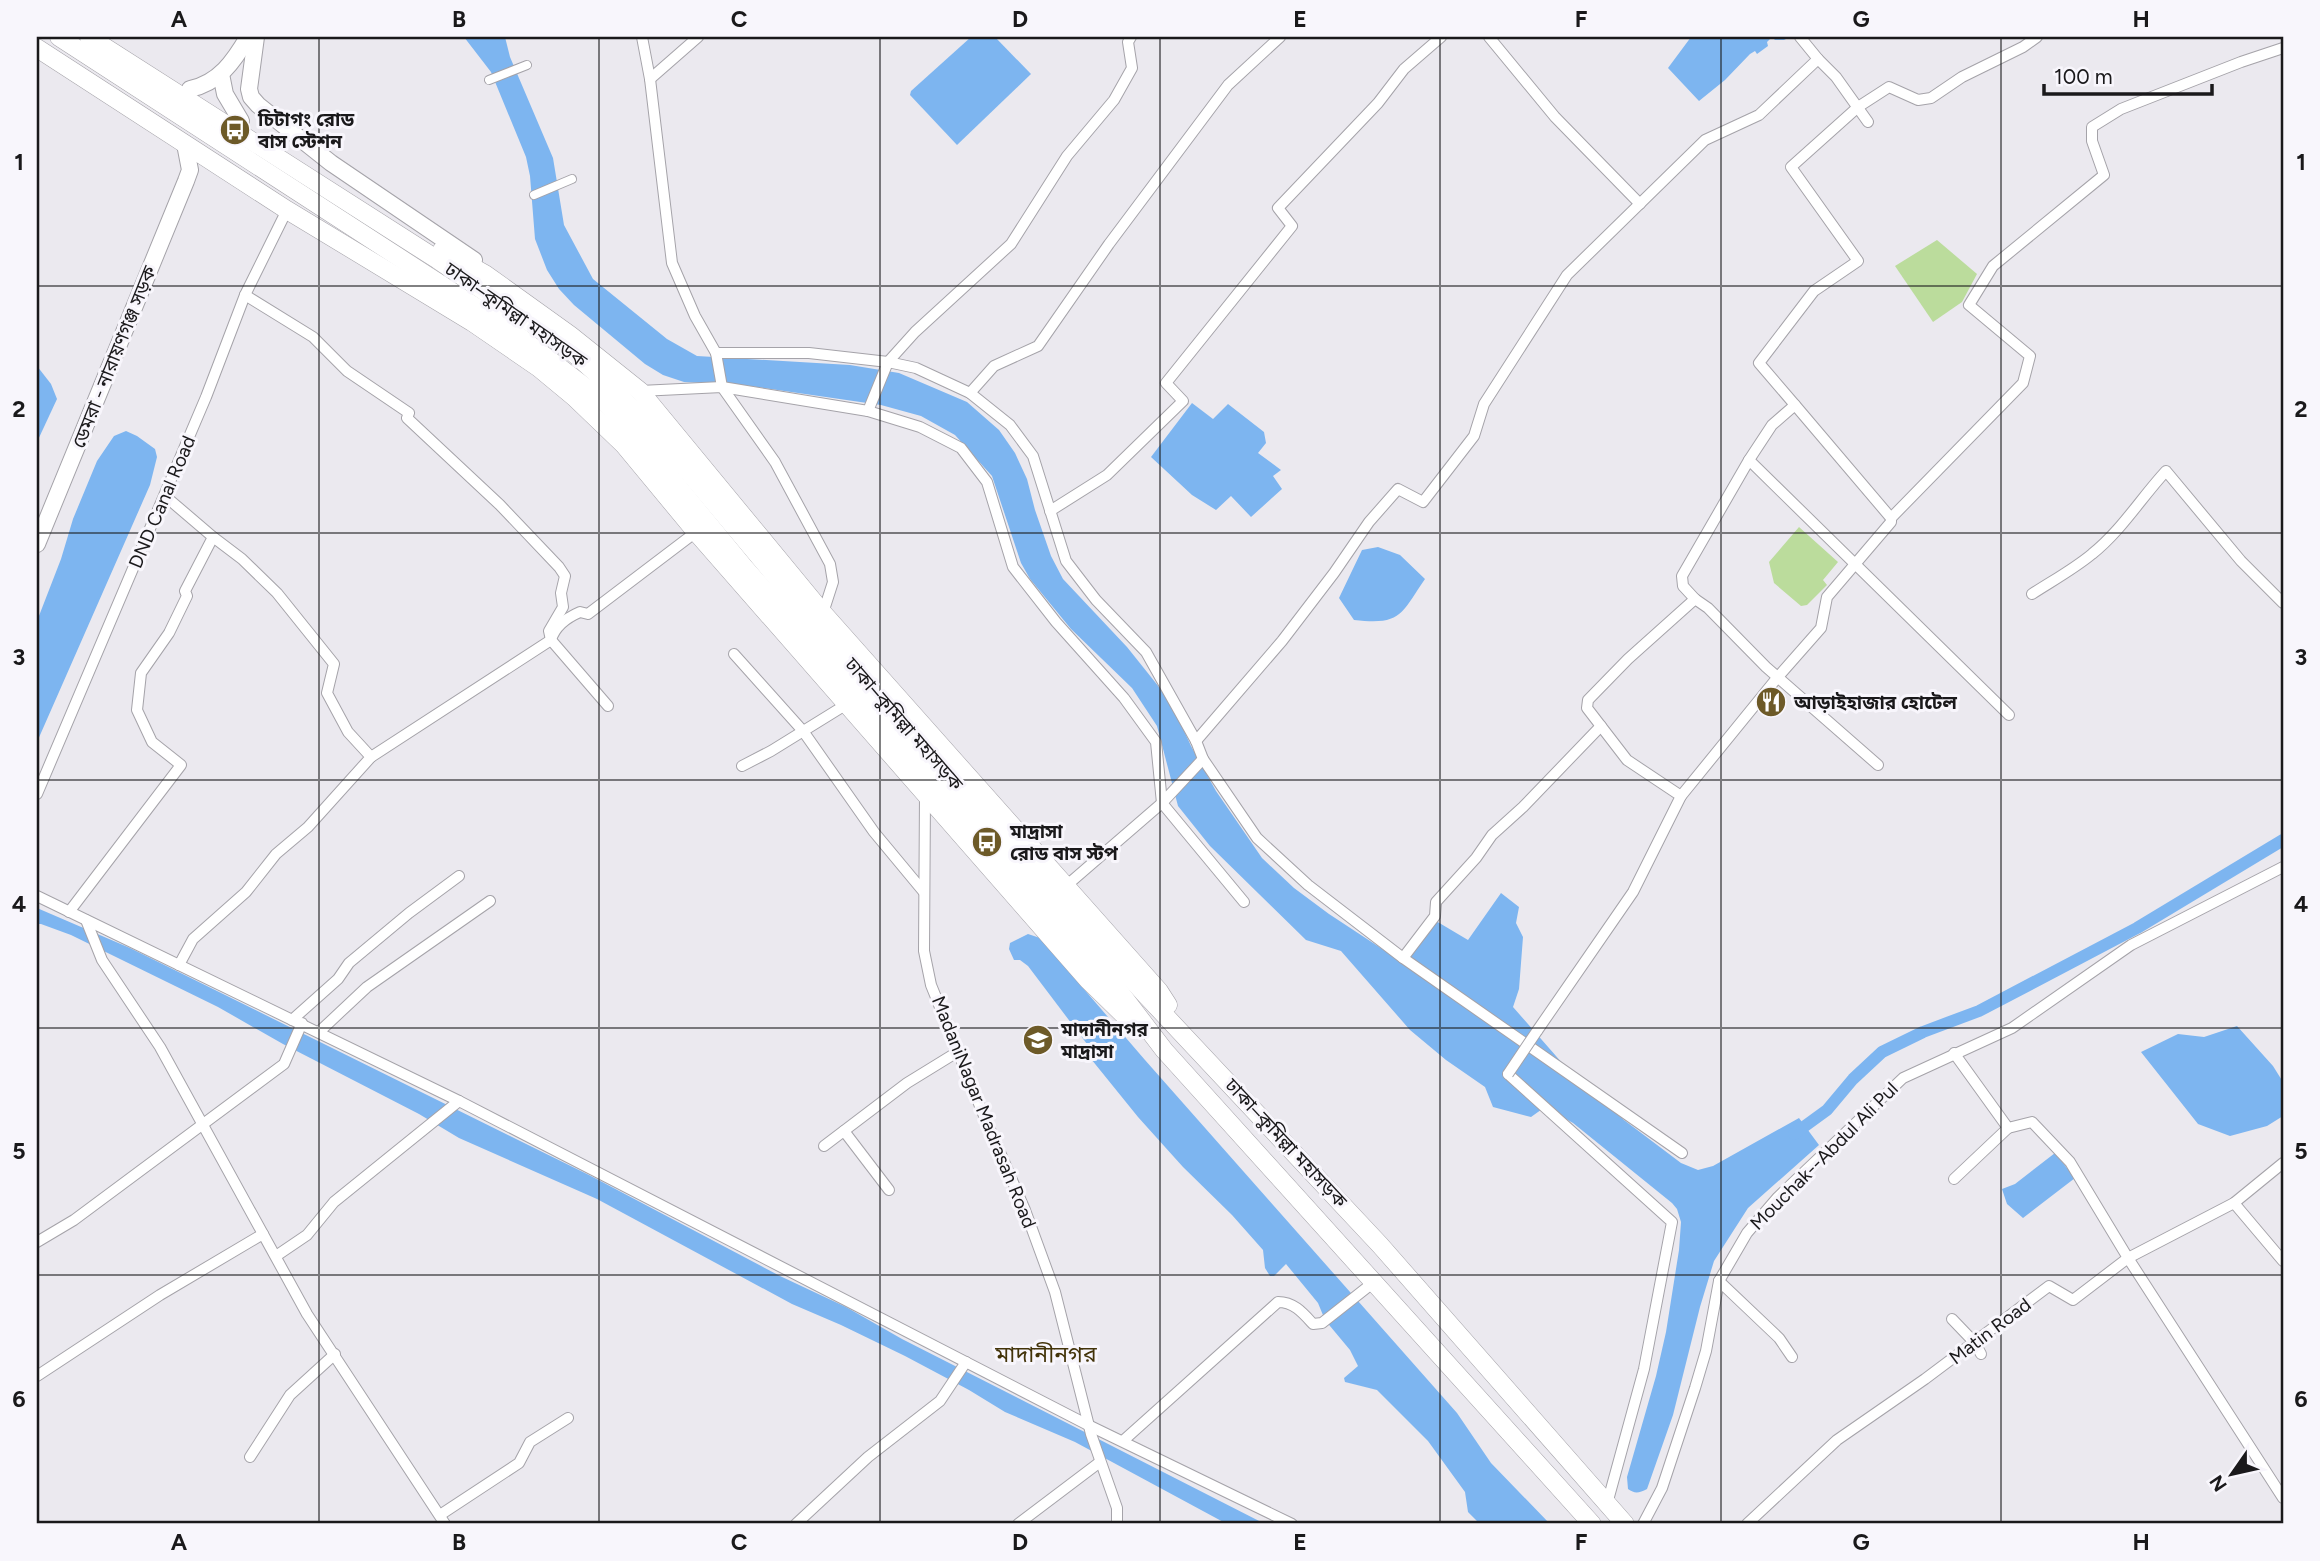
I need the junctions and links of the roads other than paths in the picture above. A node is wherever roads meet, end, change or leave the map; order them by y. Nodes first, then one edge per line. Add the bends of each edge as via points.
1 (59, 37) edge
2 (89, 37) edge
3 (110, 37) edge
4 (248, 37) edge
5 (256, 37) edge
6 (642, 37) edge
7 (698, 37) edge
8 (1131, 37) edge
9 (1280, 37) edge
10 (1441, 37) edge
11 (1489, 37) edge
12 (1800, 37) edge
13 (2037, 37) edge
14 (37, 47) edge
15 (2283, 48) edge
16 (1818, 59) junction
17 (527, 65) dead end
18 (221, 74) junction
19 (650, 79) junction
20 (489, 80) dead end
21 (190, 89) junction
22 (1858, 107) junction
23 (241, 121) junction
24 (1868, 122) dead end
25 (185, 144) junction
26 (212, 159) junction
27 (190, 170) junction
28 (572, 179) dead end
29 (534, 195) dead end
30 (1640, 204) junction
31 (287, 210) junction
32 (485, 274) junction
33 (246, 295) junction
34 (716, 353) junction
35 (888, 362) junction
36 (722, 387) junction
37 (640, 391) junction
38 (971, 393) junction
39 (1795, 405) junction
40 (868, 411) junction
41 (1749, 460) junction
42 (165, 496) junction
43 (1050, 511) junction
44 (1891, 518) junction
45 (696, 533) junction
46 (213, 537) junction
47 (37, 544) edge
48 (1854, 566) junction
49 (2032, 594) dead end
50 (1695, 599) junction
51 (2283, 603) edge
52 (823, 613) junction
53 (551, 640) junction
54 (734, 654) dead end
55 (1777, 678) junction
56 (847, 704) junction
57 (608, 706) dead end
58 (2009, 715) dead end
59 (1601, 726) junction
60 (803, 731) junction
61 (1196, 741) junction
62 (371, 757) junction
63 (1202, 760) junction
64 (1878, 765) dead end
65 (741, 766) dead end
66 (925, 793) junction
67 (37, 794) edge
68 (1681, 796) junction
69 (1162, 803) junction
70 (2283, 867) edge
71 (459, 876) dead end
72 (1066, 886) junction
73 (923, 891) junction
74 (37, 896) edge
75 (490, 901) dead end
76 (1244, 902) dead end
77 (69, 912) junction
78 (86, 920) junction
79 (1403, 958) junction
80 (179, 965) junction
81 (297, 1021) junction
82 (1182, 1031) junction
83 (319, 1032) junction
84 (1164, 1050) junction
85 (958, 1051) junction
86 (1954, 1053) junction
87 (459, 1101) junction
88 (201, 1124) junction
89 (2008, 1128) junction
90 (844, 1131) junction
91 (824, 1146) dead end
92 (1682, 1153) dead end
93 (2283, 1163) edge
94 (1954, 1179) dead end
95 (888, 1190) dead end
96 (2234, 1203) junction
97 (263, 1234) junction
98 (37, 1242) edge
99 (276, 1256) junction
100 (2128, 1258) junction
101 (2283, 1261) edge
102 (1719, 1281) junction
103 (1374, 1282) junction
104 (1952, 1319) dead end
105 (1975, 1343) junction
106 (335, 1354) junction
107 (1982, 1354) dead end
108 (1792, 1357) dead end
109 (967, 1362) junction
110 (37, 1376) edge
111 (568, 1418) dead end
112 (1089, 1430) junction
113 (1124, 1440) junction
114 (250, 1457) dead end
115 (1098, 1459) junction
116 (2283, 1498) edge
117 (1607, 1504) junction
118 (442, 1520) edge
119 (804, 1522) edge
120 (1018, 1524) edge
121 (1118, 1524) edge
122 (1292, 1524) edge
123 (1592, 1524) edge
124 (1625, 1524) edge
125 (1643, 1524) edge
126 (1748, 1524) edge

1 - 84 highway, ঢাকা–কুমিল্লা মহাসড়ক via 508,328 606,403 744,567 1119,991
2 - 82 highway, ঢাকা–কুমিল্লা মহাসড়ক via 438,260 569,349 607,383 650,426 807,614 970,798
3 - 21 highway
4 - 18 main road
5 - 32 main road via 249,89 258,105 331,163 483,266
6 - 19 street
7 - 19 street
8 - 35 street via 1132,68 1124,84 1067,156 1011,244
9 - 38 street via 1228,85 1038,346 994,366
10 - 43 street via 1404,69 1378,103 1278,208 1292,226 1166,383 1183,401 1107,475
11 - 30 street via 1555,117
12 - 16 street
13 - 22 street via 1931,98 1918,100 1889,87
14 - 25 highway
15 - 44 street via 2121,109 2092,127 2104,176 1993,266 1969,305 2030,356 2023,383
16 - 22 street
16 - 30 street via 1759,115 1705,140
17 - 20 street
18 - 21 main road
18 - 23 main road via 225,94
19 - 34 street via 672,263
21 - 23 highway
22 - 24 street
22 - 39 street via 1791,166 1858,261 1814,291 1759,363
23 - 32 highway via 418,237
25 - 26 highway
25 - 27 main road
26 - 27 main road
26 - 31 highway
27 - 47 main road, ডেমরা - নারায়ণগঞ্জ সড়ক
28 - 29 street
30 - 61 street via 1567,275 1484,404 1474,436 1423,502 1398,489 1282,641
31 - 33 street, DND Canal Road
31 - 45 highway via 539,368 604,425
32 - 37 highway
33 - 42 street, DND Canal Road
33 - 53 street via 313,337 347,371 409,413 407,418 559,567 565,576 563,607 549,631
34 - 35 street via 809,353
34 - 36 street
35 - 38 street via 916,368
35 - 40 street
36 - 37 street
36 - 40 street
36 - 52 street via 775,462 830,564 833,582
37 - 52 highway
38 - 43 street via 1010,425 1033,456
39 - 41 street via 1772,425
39 - 44 street
40 - 69 street via 920,426 961,448 987,482 1013,567 1156,741
41 - 48 street
41 - 50 street via 1682,576 1683,586
42 - 46 street
42 - 67 street, DND Canal Road
43 - 61 street via 1066,561 1146,652
44 - 48 street
45 - 53 street via 588,614 571,616
45 - 56 highway
46 - 62 street via 277,593 334,664 327,693 348,732
46 - 77 street via 169,633 141,673 137,710 152,741 181,765
48 - 55 street via 1827,597 1821,628
48 - 58 street
49 - 51 street via 2093,554 2166,471 2241,561
50 - 55 street
50 - 59 street via 1588,700 1587,708
52 - 72 highway
53 - 57 street
53 - 62 street
54 - 60 street
55 - 64 street
55 - 68 street
56 - 60 street
56 - 66 highway
59 - 68 street via 1627,760
59 - 79 street via 1492,835 1436,902 1435,916
60 - 65 street
60 - 73 street via 874,832
61 - 63 street
62 - 80 street via 308,827 276,854 246,892 193,939
63 - 69 street
63 - 79 street via 1257,838 1308,886
66 - 73 street, MadaniNagar Madrasah Road
66 - 84 highway via 1088,980
68 - 117 street, bridge via 1633,892 1508,1074 1672,1222 1644,1368
69 - 72 street
69 - 76 street
70 - 86 street, Mouchak--Abdul Ali Pul via 2131,945 2012,1028
71 - 81 street via 349,963
72 - 82 highway via 1159,991
73 - 85 street, MadaniNagar Madrasah Road via 924,951 931,985
74 - 77 street
75 - 83 street via 367,986
77 - 78 street
78 - 80 street
78 - 88 street via 102,960 160,1047
79 - 92 street
80 - 81 street
81 - 83 street
81 - 88 street via 284,1064
82 - 117 highway, ঢাকা–কুমিল্লা মহাসড়ক via 1380,1245
83 - 87 street
84 - 103 highway, ঢাকা–কুমিল্লা মহাসড়ক
85 - 90 street
85 - 112 street, MadaniNagar Madrasah Road via 1055,1292
86 - 89 street
86 - 102 street, Mouchak--Abdul Ali Pul via 1903,1078 1855,1122 1747,1233
87 - 99 street via 334,1202 307,1235
87 - 109 street
88 - 97 street
88 - 98 street via 74,1220
89 - 94 street
89 - 100 street via 2032,1122 2070,1162
90 - 91 street
90 - 95 street
93 - 96 street, Matin Road
96 - 100 street, Matin Road
96 - 101 street
97 - 99 street
97 - 110 street
99 - 106 street
100 - 105 street, Matin Road via 2073,1300 2049,1286
100 - 116 street
102 - 108 street via 1779,1338
102 - 125 street, Mouchak--Abdul Ali Pul via 1695,1388 1662,1488
103 - 113 street via 1322,1323 1314,1324 1298,1308 1278,1302
103 - 123 highway, ঢাকা–কুমিল্লা মহাসড়ক
104 - 105 street
105 - 107 street
105 - 126 street, Matin Road via 1837,1440
106 - 114 street via 290,1395
106 - 118 street
109 - 112 street
109 - 119 street via 940,1401 868,1457
111 - 118 street via 530,1442 519,1462
112 - 113 street
112 - 115 street, MadaniNagar Madrasah Road
113 - 122 street
115 - 120 street
115 - 121 street, MadaniNagar Madrasah Road via 1110,1484
117 - 124 highway, ঢাকা–কুমিল্লা মহাসড়ক

